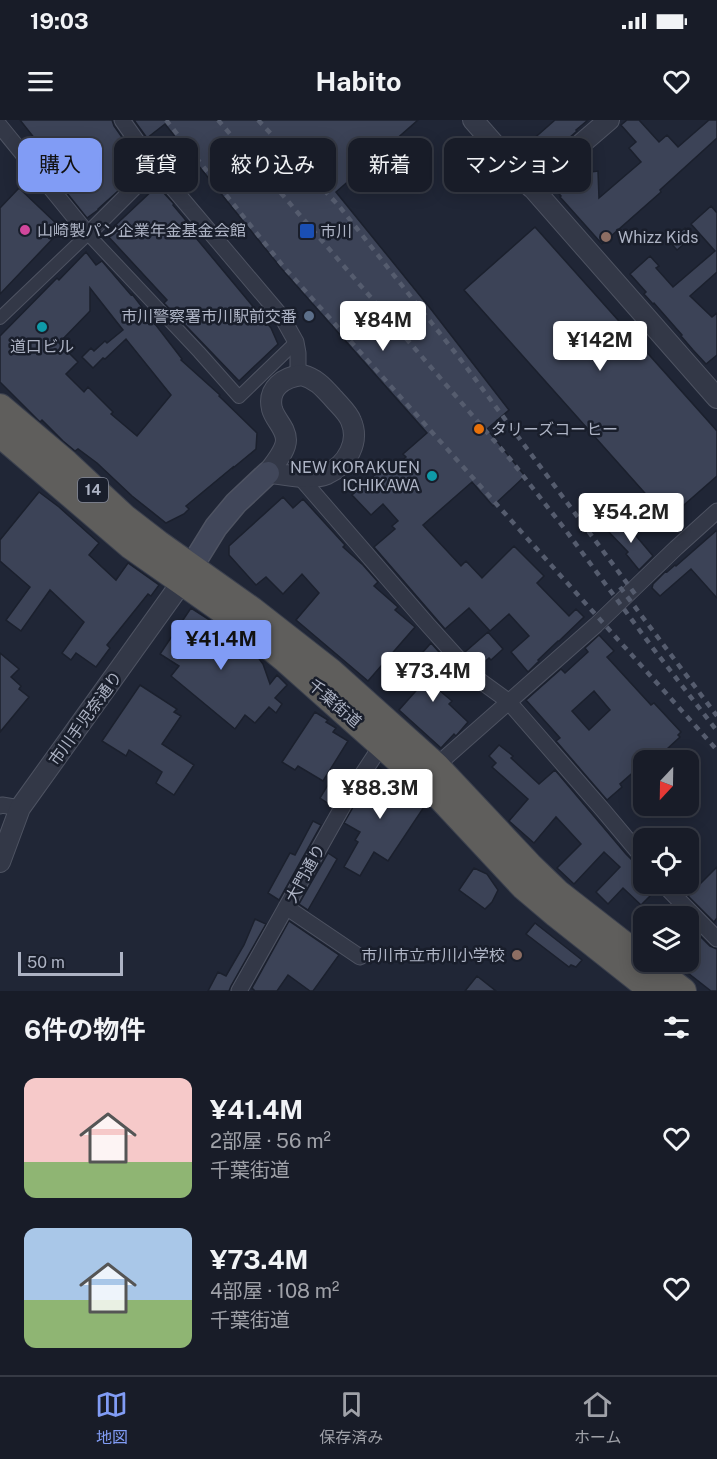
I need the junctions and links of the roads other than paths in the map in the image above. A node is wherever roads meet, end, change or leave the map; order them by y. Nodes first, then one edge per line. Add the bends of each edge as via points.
1 (122, 120) edge
2 (473, 120) edge
3 (609, 120) edge
4 (0, 126) edge
5 (135, 138) edge
6 (489, 138) edge
7 (588, 138) edge
8 (130, 192) edge
9 (176, 192) edge
10 (535, 192) edge
11 (88, 234) junction
12 (0, 318) edge
13 (296, 342) junction
14 (298, 376) junction
15 (717, 398) edge
16 (0, 407) edge
17 (0, 435) edge
18 (268, 474) junction
19 (299, 476) junction
20 (717, 511) edge
21 (187, 574) junction
22 (508, 701) junction
23 (388, 736) junction
24 (436, 766) junction
25 (0, 806) edge
26 (20, 808) junction
27 (633, 846) edge
28 (0, 862) edge
29 (672, 894) edge
30 (286, 906) junction
31 (717, 939) edge
32 (633, 952) edge
33 (360, 957) dead end
34 (658, 972) edge
35 (239, 991) edge
36 (653, 991) edge
37 (683, 991) edge

1 - 5 street
2 - 6 street
3 - 7 street
4 - 11 street
8 - 11 street
9 - 13 street via 282,317
10 - 15 street
11 - 12 street
11 - 13 street via 239,397
13 - 14 street
14 - 18 street via 278,383 273,394 272,411 286,441
14 - 19 street via 310,377 321,385 351,419 355,432 354,444 338,466 327,474
16 - 21 highway, 千葉街道 / 14 via 159,544
17 - 21 highway, 千葉街道 / 14 via 131,546
18 - 19 street
18 - 21 main road via 226,515
19 - 22 street via 475,676
20 - 22 street via 596,626
21 - 23 highway, 千葉街道 / 14 via 229,614
21 - 26 street, 市川手児奈通り
22 - 24 street
22 - 27 street
23 - 24 highway, 千葉街道 / 14
23 - 30 street, 大門通り via 352,789
23 - 36 highway, 千葉街道 / 14 via 523,886
24 - 32 highway, 千葉街道 / 14 via 541,877
25 - 26 street
26 - 28 street, 市川手児奈通り
29 - 31 street
30 - 33 street
30 - 35 street, 大門通り
34 - 37 highway, 千葉街道 / 14

